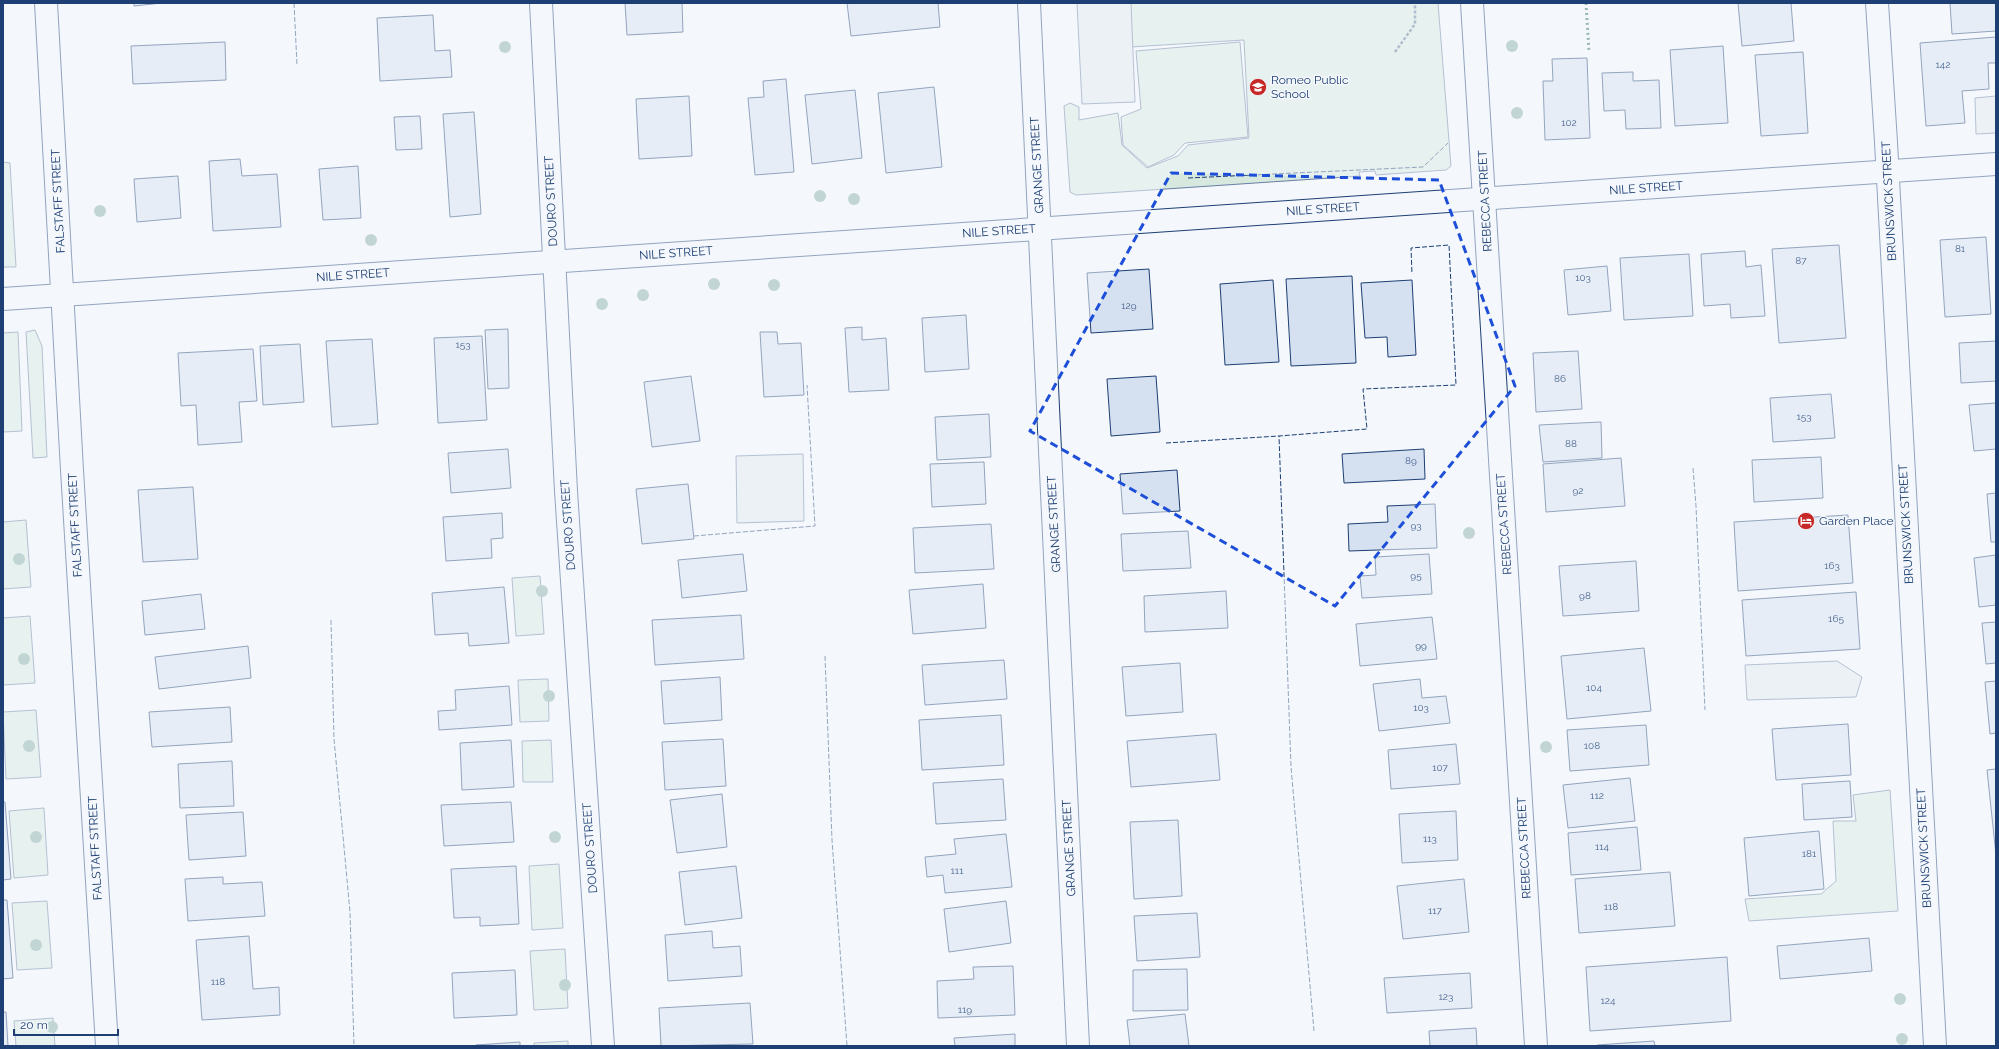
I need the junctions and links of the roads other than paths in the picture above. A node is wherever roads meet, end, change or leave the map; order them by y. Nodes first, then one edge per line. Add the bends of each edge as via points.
1 (46, 3) edge
2 (541, 3) edge
3 (1029, 3) edge
4 (1472, 3) edge
5 (1877, 3) edge
6 (1996, 164) edge
7 (1887, 171) junction
8 (1484, 198) junction
9 (1040, 228) junction
10 (554, 261) junction
11 (64, 294) junction
12 (3, 299) edge
13 (107, 1046) edge
14 (603, 1046) edge
15 (1078, 1046) edge
16 (1536, 1046) edge
17 (1936, 1046) edge

1 - 11 street, FALSTAFF STREET
2 - 10 street, DOURO STREET
3 - 9 street, GRANGE STREET
4 - 8 street, REBECCA STREET
5 - 7 street, BRUNSWICK STREET
6 - 7 street, NILE STREET
7 - 8 street, NILE STREET
7 - 17 street, BRUNSWICK STREET
8 - 9 street, NILE STREET
8 - 16 street, REBECCA STREET
9 - 10 street, NILE STREET
9 - 15 street, GRANGE STREET
10 - 11 street, NILE STREET
10 - 14 street, DOURO STREET via 566,491
11 - 12 street, NILE STREET
11 - 13 street, FALSTAFF STREET via 72,470

